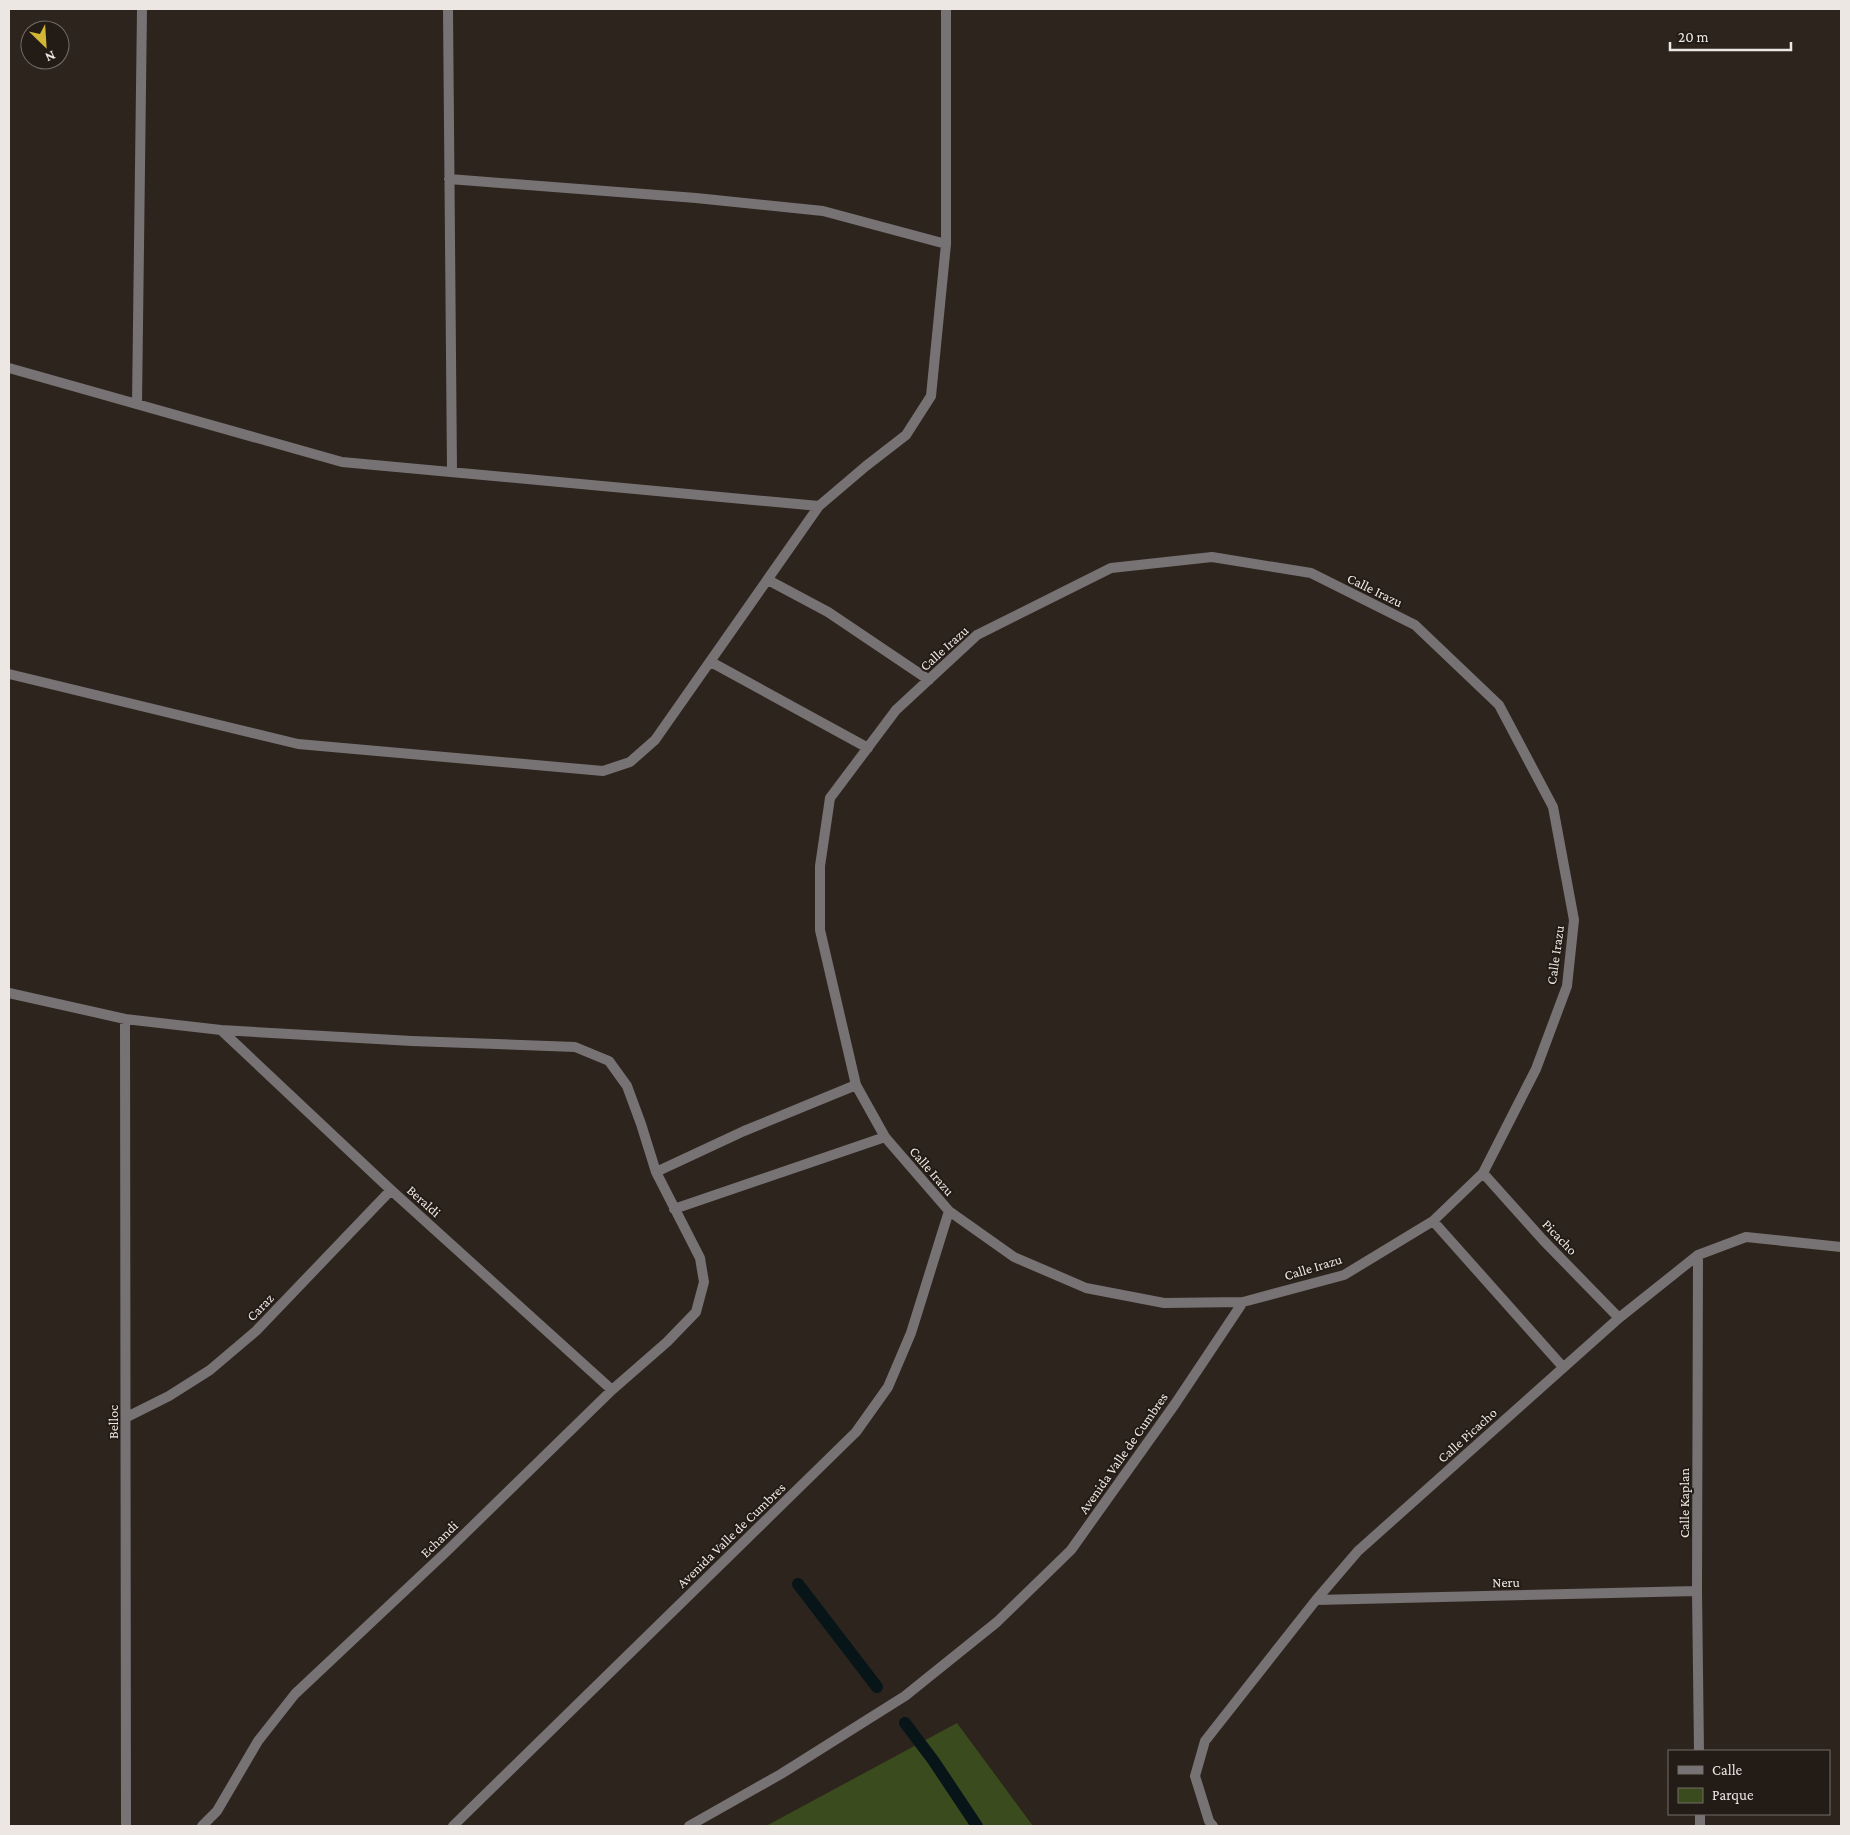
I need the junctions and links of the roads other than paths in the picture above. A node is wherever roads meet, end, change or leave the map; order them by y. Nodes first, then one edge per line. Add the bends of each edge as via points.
1 (142, 9) edge
2 (448, 9) edge
3 (946, 9) edge
4 (449, 178) junction
5 (946, 244) junction
6 (9, 368) edge
7 (137, 404) junction
8 (452, 471) junction
9 (819, 506) junction
10 (768, 580) junction
11 (711, 662) junction
12 (9, 674) edge
13 (929, 680) junction
14 (868, 748) junction
15 (9, 993) edge
16 (125, 1019) junction
17 (221, 1030) junction
18 (856, 1085) junction
19 (885, 1137) junction
20 (656, 1172) junction
21 (1483, 1173) junction
22 (391, 1190) junction
23 (674, 1208) junction
24 (949, 1211) junction
25 (1433, 1221) junction
26 (1841, 1247) edge
27 (1698, 1254) junction
28 (1243, 1302) junction
29 (1619, 1318) junction
30 (1564, 1367) junction
31 (612, 1390) junction
32 (127, 1418) junction
33 (1697, 1591) junction
34 (1316, 1600) junction
35 (1699, 1750) edge
36 (126, 1826) edge
37 (202, 1826) edge
38 (453, 1826) edge
39 (689, 1826) edge
40 (1213, 1826) edge

1 - 7 street
2 - 4 street
3 - 5 street
4 - 5 street via 823,211
4 - 8 street
5 - 9 street via 931,396 906,435
6 - 7 street
7 - 8 street via 342,462
8 - 9 street
9 - 10 street
10 - 11 street
10 - 13 street via 828,612
11 - 12 street via 655,740 630,762 603,770 298,744
11 - 14 street
13 - 14 street, Calle Irazu via 896,710
13 - 21 street, Calle Irazu via 977,635 1111,568 1212,557 1311,573 1415,624 1499,705 1553,807 1574,920 1567,986 1536,1070
14 - 18 street, Calle Irazu via 830,798 820,866 820,930
15 - 16 street
16 - 17 street
16 - 32 street, Belloc
17 - 20 street via 575,1047 609,1061 626,1086
17 - 22 street, Beraldi
18 - 19 street, Calle Irazu
18 - 20 street
19 - 23 street
19 - 24 street, Calle Irazu
20 - 23 street
21 - 25 street, Calle Irazu
21 - 29 street, Picacho
22 - 31 street, Beraldi
22 - 32 street, Caraz via 256,1332 210,1370
23 - 31 street, Echandi via 700,1258 704,1282 696,1312 668,1342
24 - 28 street, Calle Irazu via 1014,1256 1086,1288 1164,1303
24 - 38 street, Avenida Valle de Cumbres via 907,1342 888,1387 856,1432
25 - 28 street, Calle Irazu via 1344,1275
25 - 30 street
26 - 27 street, Calle Picacho via 1746,1237
27 - 29 street, Calle Picacho
27 - 33 street, Calle Kaplan
28 - 39 street, Avenida Valle de Cumbres via 1071,1550 1004,1615 905,1696
29 - 30 street, Calle Picacho
30 - 34 street, Calle Picacho via 1358,1551
31 - 37 street, Echandi via 295,1694 258,1741 217,1811
32 - 36 street, Belloc
33 - 34 street, Neru
33 - 35 street, Calle Kaplan
34 - 40 street, Calle Picacho via 1205,1741 1194,1776

